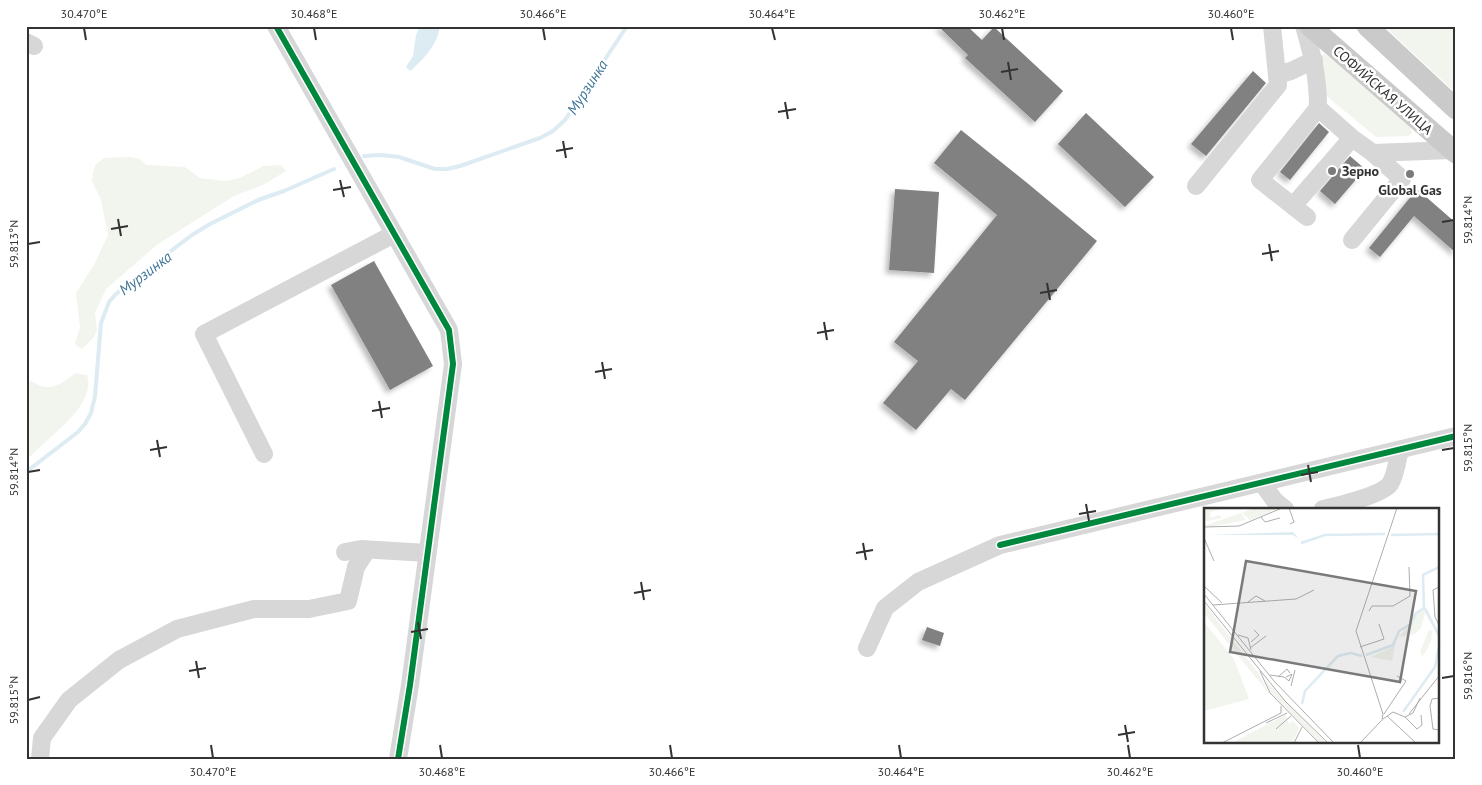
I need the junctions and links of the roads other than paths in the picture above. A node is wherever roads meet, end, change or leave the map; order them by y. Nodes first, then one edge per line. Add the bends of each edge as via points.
1 (276, 26) edge
2 (1272, 26) edge
3 (1304, 26) edge
4 (1310, 26) edge
5 (1367, 26) edge
6 (1314, 60) junction
7 (1277, 75) junction
8 (1318, 108) junction
9 (1456, 109) edge
10 (1352, 138) junction
11 (1454, 152) edge
12 (1373, 153) junction
13 (1196, 186) dead end
14 (394, 234) junction
15 (1352, 240) dead end
16 (1456, 436) edge
17 (1400, 450) junction
18 (264, 454) dead end
19 (1262, 482) junction
20 (1284, 508) edge
21 (1328, 508) edge
22 (367, 550) junction
23 (345, 552) dead end
24 (427, 553) junction
25 (867, 648) dead end
26 (40, 759) edge
27 (398, 759) edge

1 - 14 street
2 - 7 street
3 - 6 street
4 - 11 main road, СОФИЙСКАЯ УЛИЦА
5 - 9 main road
6 - 7 street
6 - 8 street
7 - 13 street via 1278,85
8 - 10 street
8 - 10 street via 1260,180 1300,212
10 - 12 street
11 - 12 street
12 - 15 street via 1402,179
14 - 18 street via 204,334
14 - 24 street via 449,330 452,355
16 - 17 street
17 - 19 street
17 - 21 street via 1389,485 1374,494
19 - 20 street
19 - 25 street via 1000,545 918,582 885,608
22 - 23 street
22 - 24 street
22 - 26 street via 356,567 348,600 309,609 254,609 186,626 119,660 69,700 42,738
24 - 27 street

